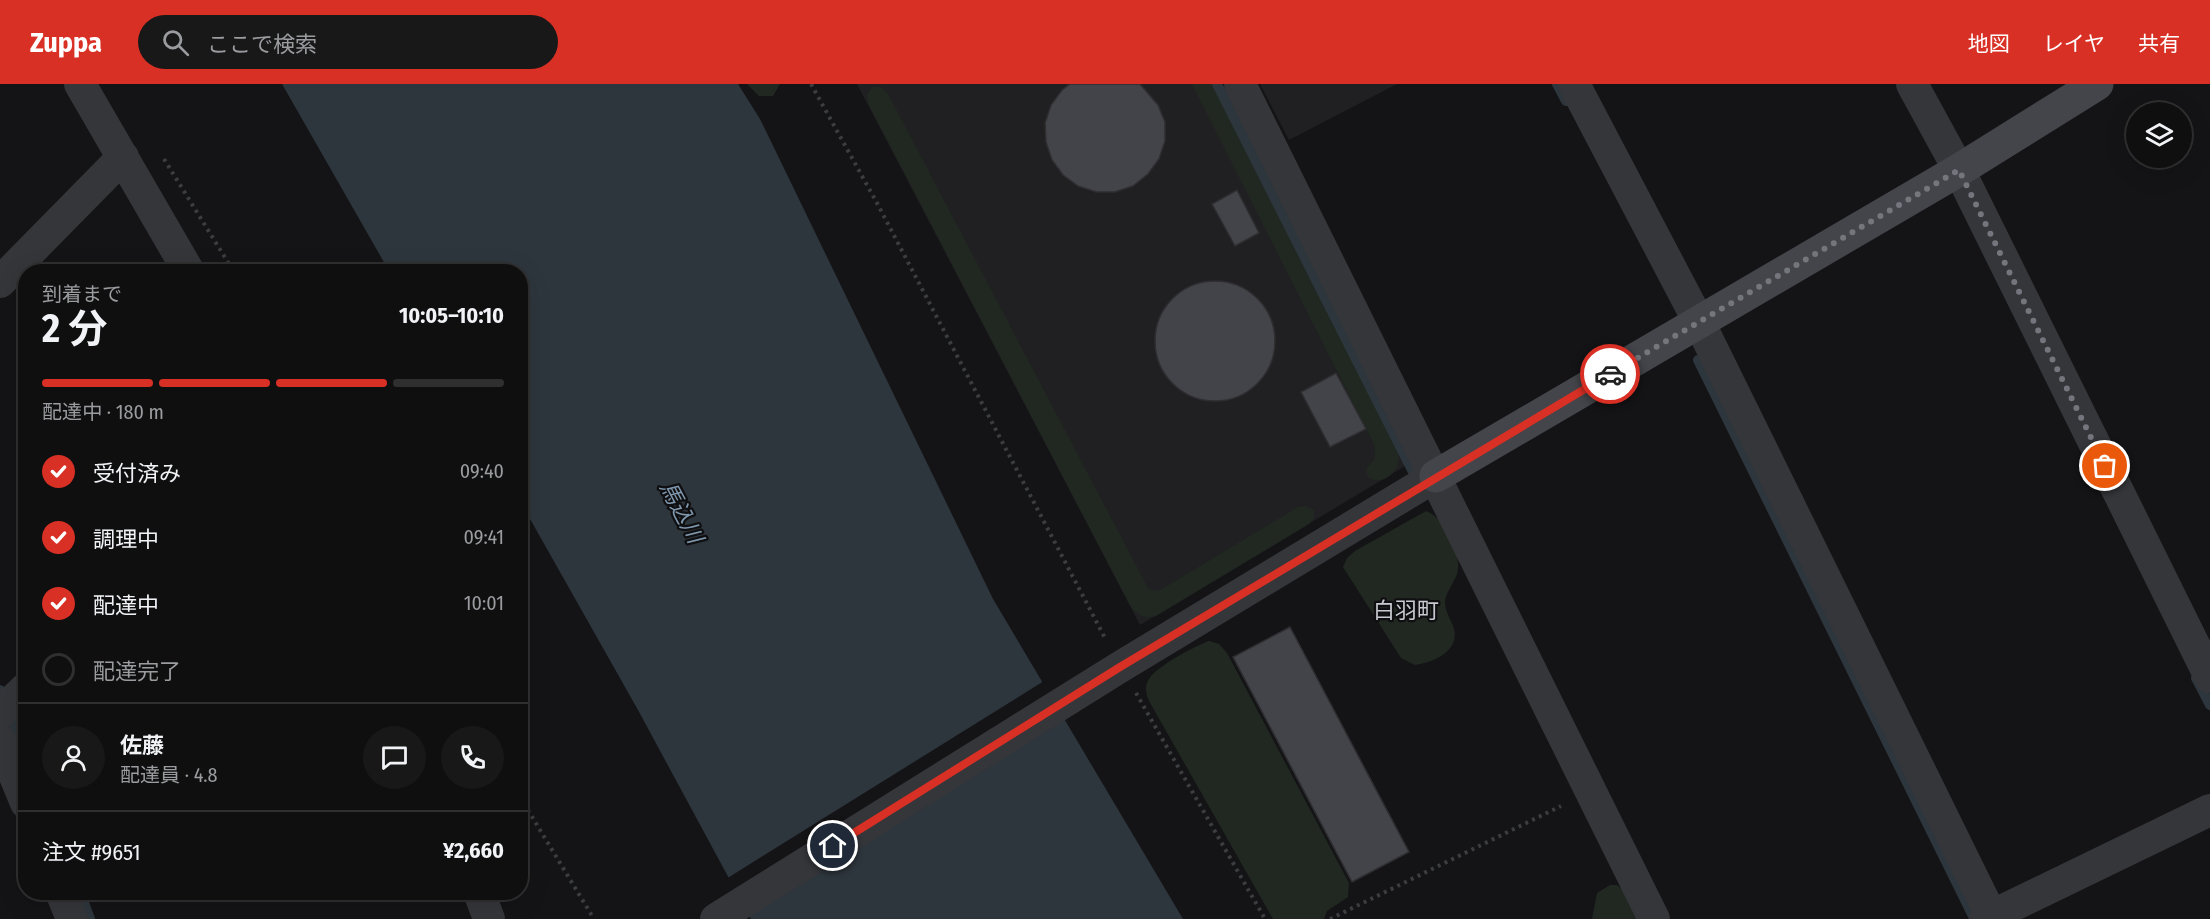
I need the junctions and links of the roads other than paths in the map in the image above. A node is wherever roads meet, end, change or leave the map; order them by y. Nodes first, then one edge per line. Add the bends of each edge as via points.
1 (80, 84) edge
2 (1240, 84) edge
3 (1574, 84) edge
4 (1911, 84) edge
5 (2097, 84) edge
6 (123, 157) junction
7 (1959, 170) junction
8 (184, 264) edge
9 (0, 282) edge
10 (1699, 322) junction
11 (1436, 476) junction
12 (2210, 677) edge
13 (18, 696) edge
14 (0, 713) edge
15 (0, 740) edge
16 (18, 784) edge
17 (2210, 810) edge
18 (64, 900) edge
19 (482, 900) edge
20 (1990, 918) edge
21 (72, 919) edge
22 (489, 919) edge
23 (716, 919) edge
24 (1654, 919) edge

1 - 6 street
2 - 11 street
3 - 10 street
4 - 7 street
5 - 7 street
6 - 8 street
6 - 9 street
7 - 10 street
7 - 12 street
10 - 11 street
10 - 20 street
11 - 23 street
11 - 24 street
13 - 14 street
15 - 16 street
17 - 20 street
18 - 21 street
19 - 22 street

